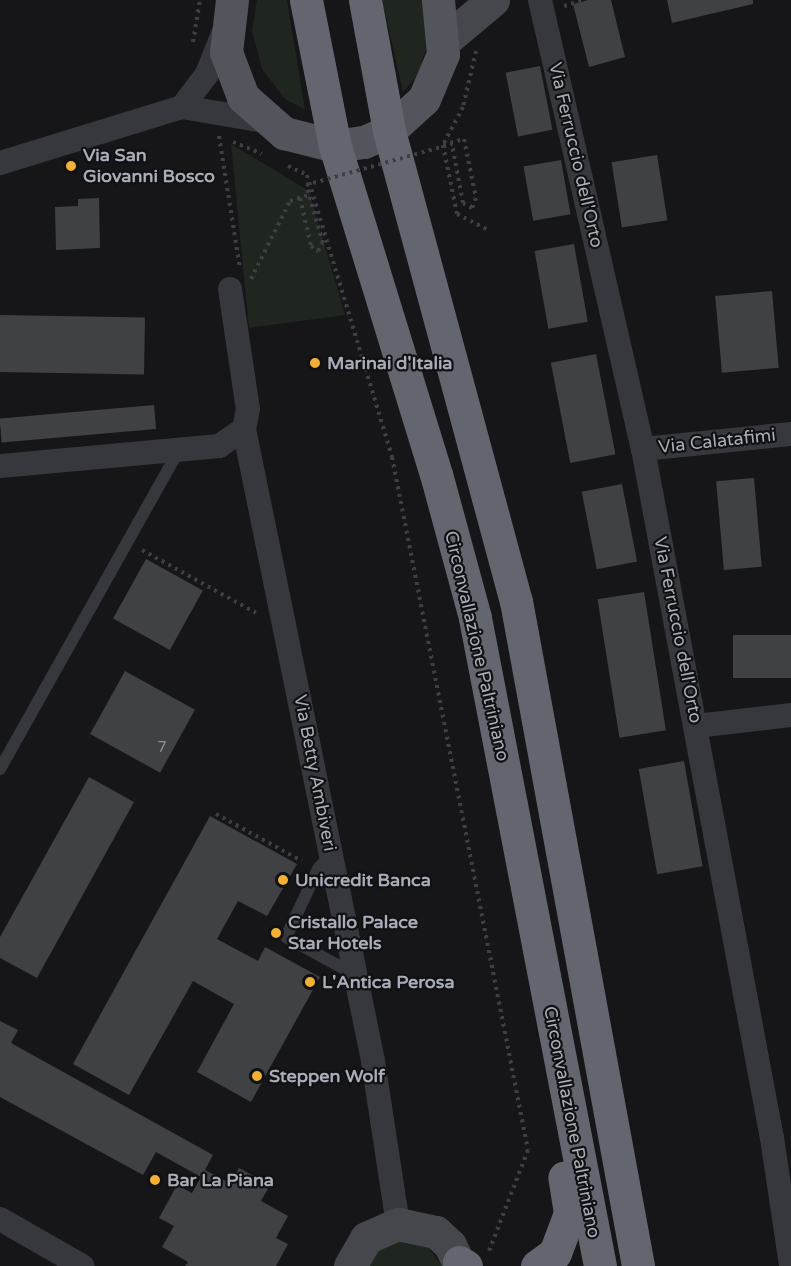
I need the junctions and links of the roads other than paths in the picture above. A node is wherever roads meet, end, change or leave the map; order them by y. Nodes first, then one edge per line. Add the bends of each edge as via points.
1 (306, 0) edge
2 (365, 0) edge
3 (438, 0) edge
4 (493, 0) edge
5 (542, 7) edge
6 (229, 13) edge
7 (444, 41) junction
8 (182, 107) junction
9 (265, 121) junction
10 (389, 131) junction
11 (335, 146) junction
12 (0, 163) edge
13 (240, 284) road end
14 (244, 429) junction
15 (791, 434) edge
16 (643, 449) junction
17 (179, 450) junction
18 (0, 466) edge
19 (487, 681) junction
20 (791, 715) edge
21 (696, 726) junction
22 (0, 769) edge
23 (324, 862) junction
24 (354, 974) junction
25 (781, 1137) edge
26 (0, 1219) edge
27 (398, 1224) junction
28 (469, 1263) edge
29 (791, 1265) edge
30 (82, 1266) edge
31 (350, 1266) edge
32 (537, 1266) edge
33 (600, 1266) edge
34 (638, 1266) edge

1 - 11 highway, Circonvallazione Paltriniano
2 - 10 highway
3 - 7 main road
4 - 7 main road
5 - 16 street, Via Ferruccio dell'Orto
6 - 8 street via 207,74
6 - 9 main road via 234,78
7 - 10 main road via 431,88 409,116
8 - 9 street
8 - 12 street
9 - 11 main road via 295,138
10 - 11 main road via 364,142
10 - 34 highway via 516,601
11 - 19 highway, Circonvallazione Paltriniano via 436,474
13 - 14 street, Via Betty Ambiveri via 248,409
14 - 17 street via 219,446
14 - 23 street, Via Betty Ambiveri
15 - 16 street, Via Calatafimi
16 - 21 street, Via Ferruccio dell'Orto
17 - 18 street
17 - 22 lane
19 - 32 highway via 476,718 570,1213 555,1253
19 - 33 highway, Circonvallazione Paltriniano
20 - 21 street
21 - 25 street, Via Ferruccio dell'Orto
23 - 24 street, Via Betty Ambiveri
23 - 24 lane via 286,937
24 - 27 street, Via Betty Ambiveri
25 - 29 street, Via Ferruccio dell'Orto
26 - 30 street
27 - 28 main road via 436,1232
27 - 31 main road via 366,1238

